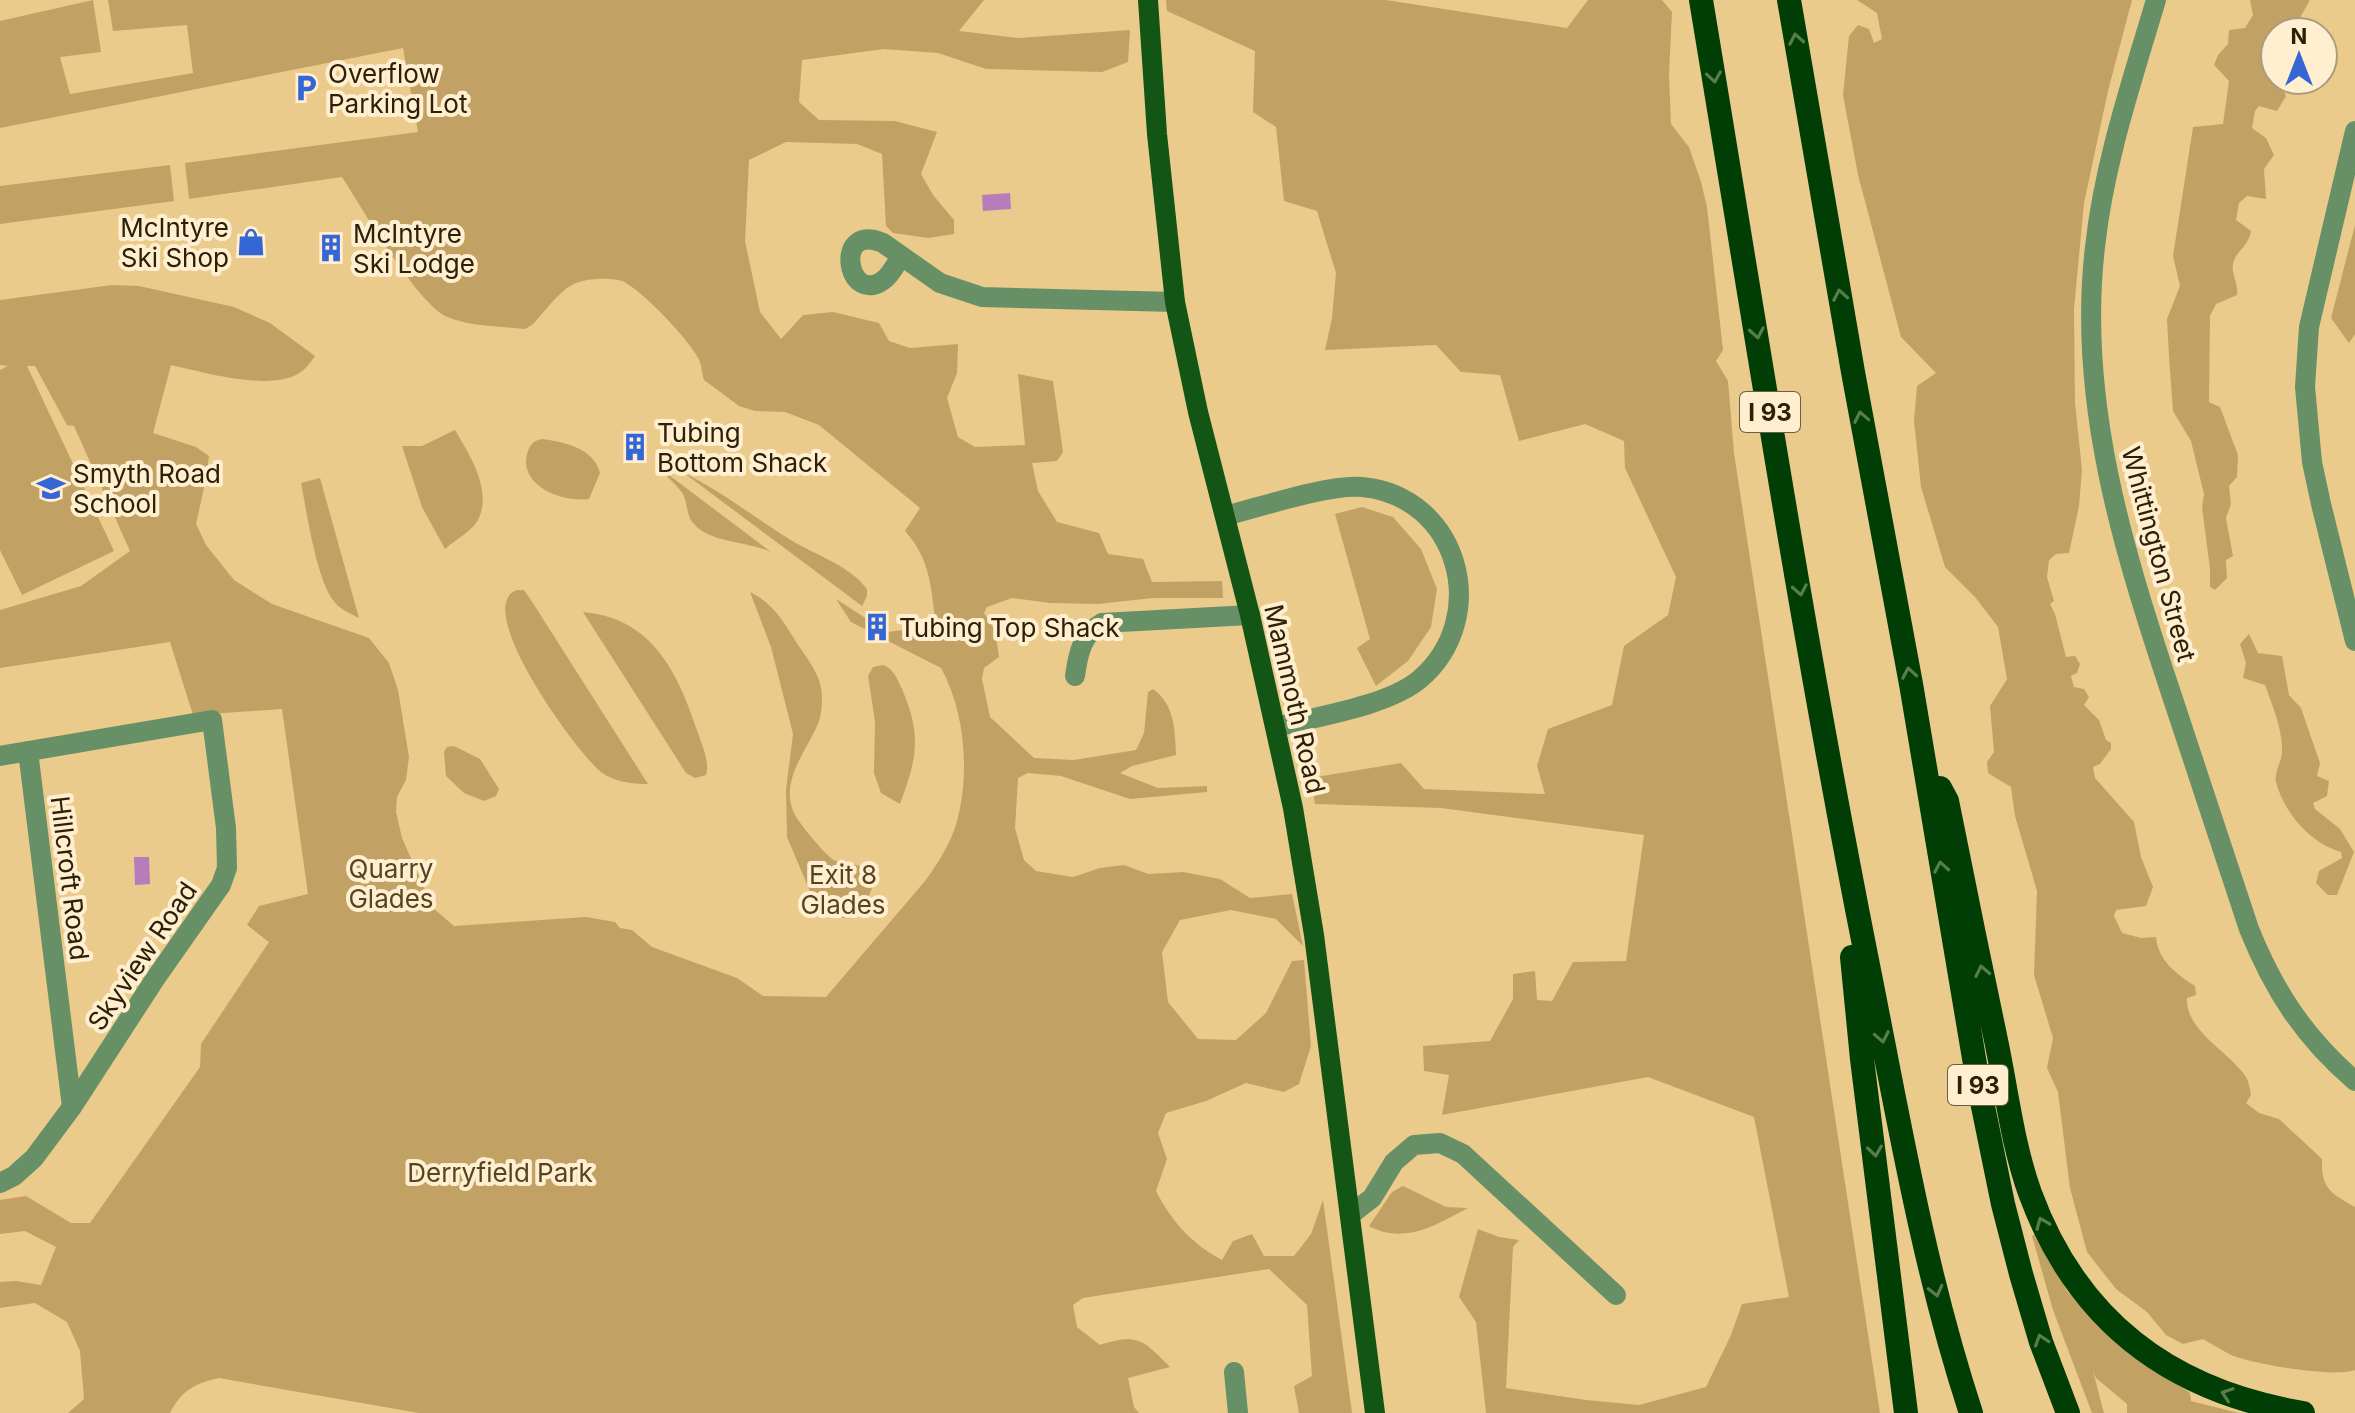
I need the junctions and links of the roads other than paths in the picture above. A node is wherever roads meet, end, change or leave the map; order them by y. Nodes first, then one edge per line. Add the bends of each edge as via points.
1 (1148, 0) edge
2 (1701, 0) edge
3 (1789, 0) edge
4 (2156, 0) edge
5 (2355, 131) edge
6 (901, 256) dead end
7 (1175, 302) junction
8 (1225, 516) junction
9 (1250, 615) junction
10 (2355, 641) edge
11 (1075, 676) dead end
12 (1276, 727) junction
13 (1922, 750) junction
14 (28, 751) junction
15 (0, 756) edge
16 (1840, 823) junction
17 (2355, 1081) edge
18 (72, 1107) junction
19 (0, 1183) edge
20 (1350, 1215) junction
21 (1616, 1295) dead end
22 (1234, 1372) dead end
23 (1238, 1413) edge
24 (1375, 1413) edge
25 (1906, 1413) edge
26 (1971, 1413) edge
27 (2068, 1413) edge
28 (2303, 1413) edge

1 - 7 main road, Mammoth Road
2 -> 16 highway, I 93
13 -> 3 highway, I 93
4 - 17 street, Whittington Street via 2117,133 2094,249 2092,360 2102,450 2136,587 2249,929 2285,1005
5 - 10 street via 2314,303 2305,387 2315,476
6 - 7 street via 940,283 982,297
7 - 8 main road, Mammoth Road
8 - 9 main road, Mammoth Road
8 - 12 street via 1343,487 1378,490 1425,515 1446,542 1457,571 1455,626 1440,657 1419,680 1383,699
9 - 11 street via 1102,623 1084,640
9 - 12 main road, Mammoth Road
12 - 20 main road, Mammoth Road via 1314,935
27 -> 13 highway, I 93 via 2041,1342 2003,1204
28 -> 13 highway via 2219,1392 2170,1368 2126,1338 2089,1300 2049,1241 2024,1175 1947,801
14 - 15 street
14 - 18 street, Hillcroft Road
14 - 18 street, Skyview Road via 212,720 226,828 225,877
16 -> 25 highway via 1862,1059
16 -> 26 highway, I 93 via 1922,1237
18 - 19 street, Skyview Road via 34,1158
20 - 21 street via 1372,1198 1399,1154 1414,1145 1440,1143 1463,1154
20 - 24 main road, Mammoth Road
22 - 23 street

